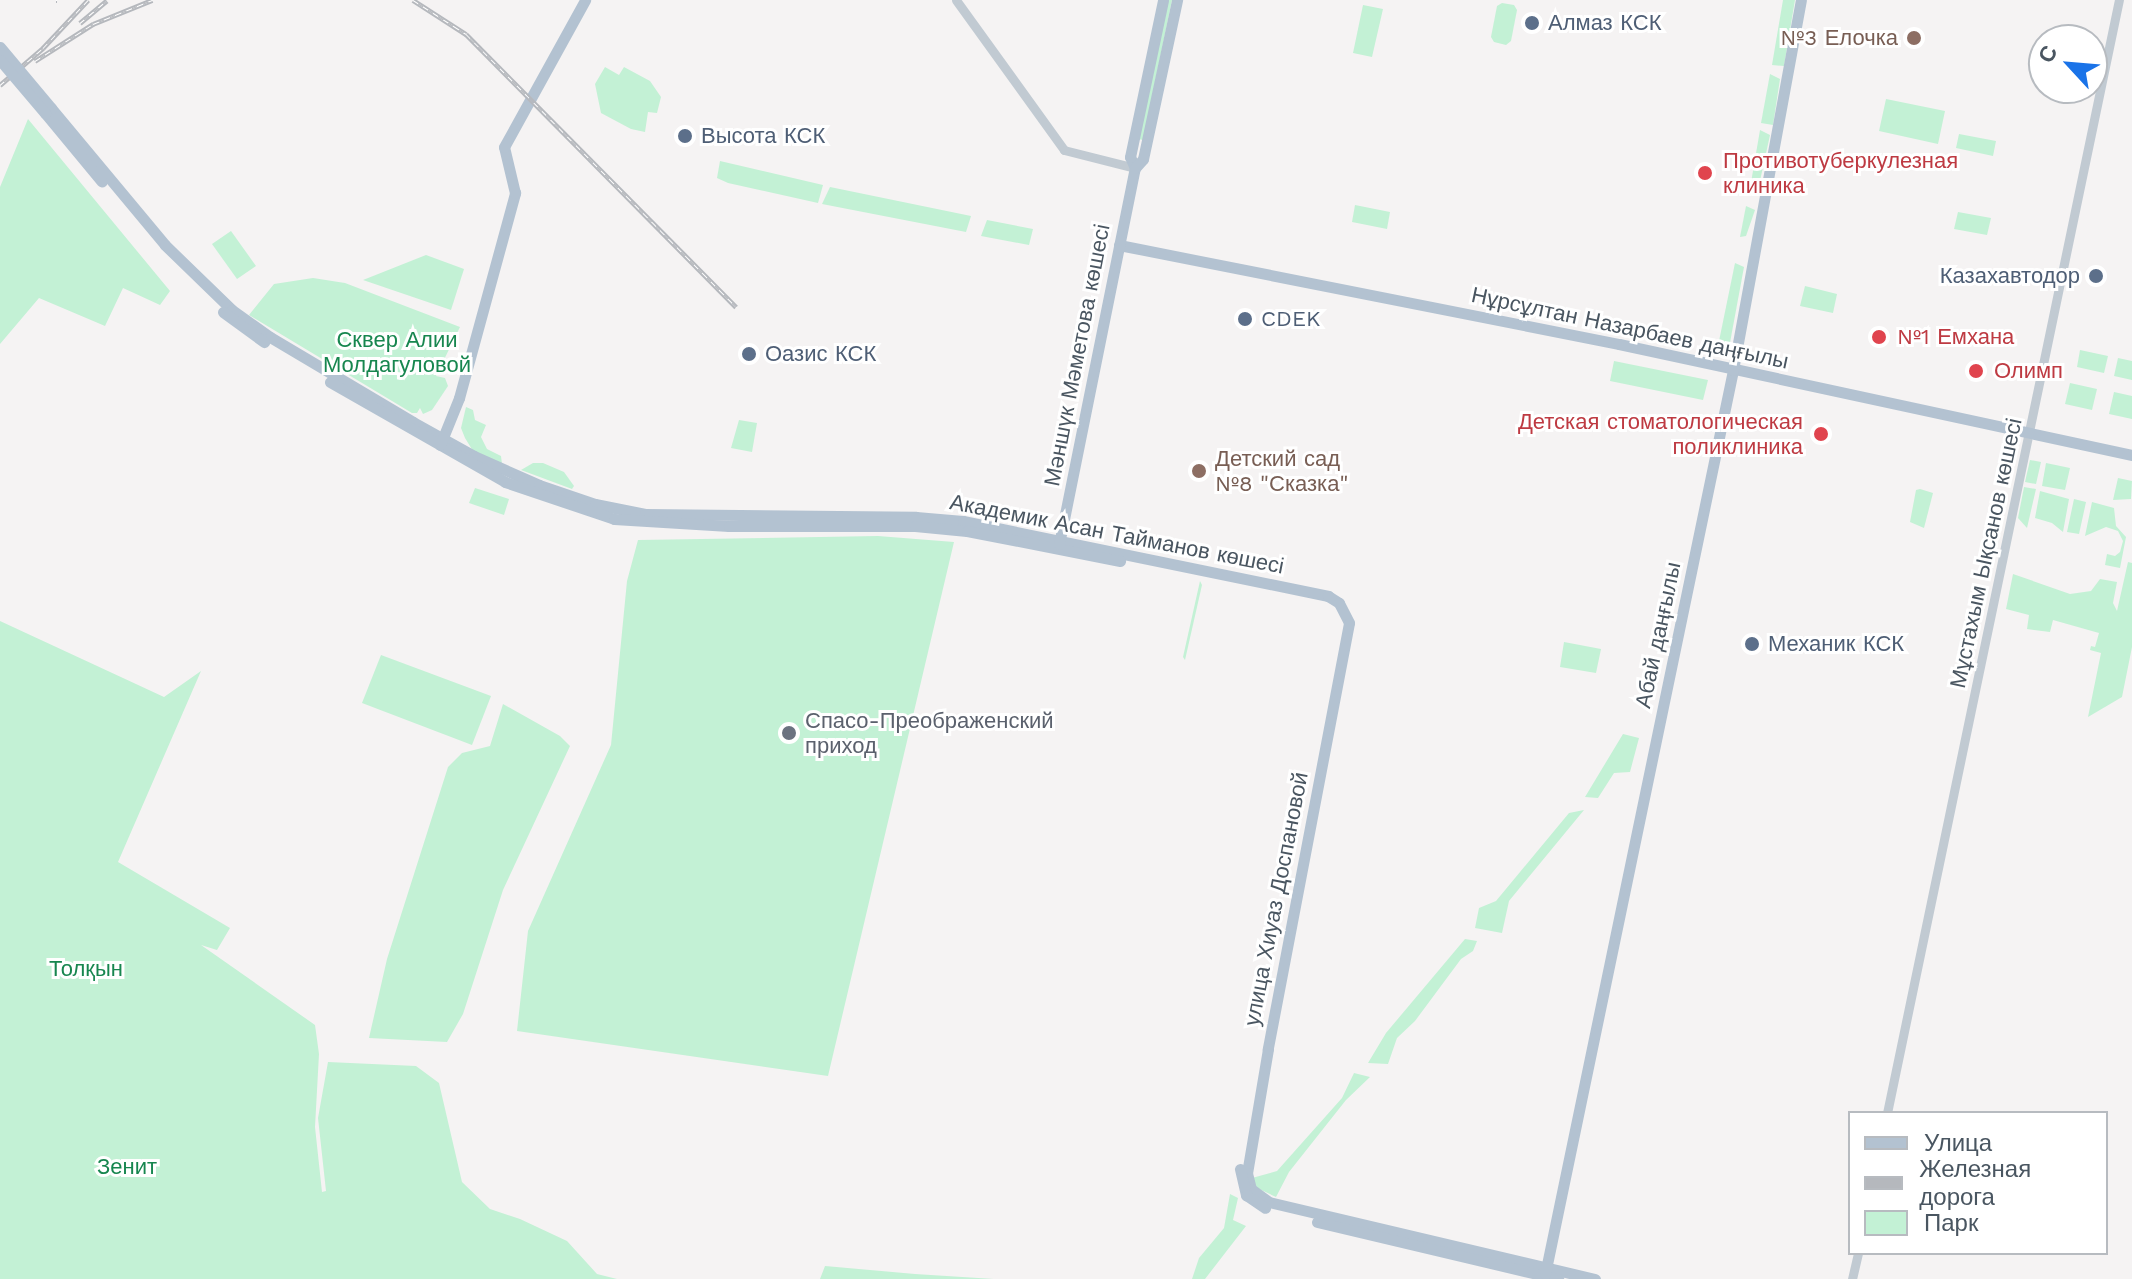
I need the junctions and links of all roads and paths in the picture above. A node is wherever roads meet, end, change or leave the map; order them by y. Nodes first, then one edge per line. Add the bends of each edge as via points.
1 (585, 0) edge
2 (956, 0) edge
3 (1163, 0) edge
4 (1177, 0) edge
5 (1801, 0) edge
6 (2119, 0) edge
7 (0, 47) edge
8 (0, 60) edge
9 (48, 110) junction
10 (1135, 168) junction
11 (1119, 245) junction
12 (1733, 370) junction
13 (2029, 433) junction
14 (441, 443) junction
15 (2132, 455) edge
16 (1059, 544) junction
17 (1344, 616) joint
18 (1887, 1111) edge
19 (1246, 1186) junction
20 (1858, 1255) edge
21 (1545, 1272) junction
22 (1558, 1279) edge
23 (1595, 1279) edge
24 (1852, 1279) edge

1 - 14 main road via 504,147 515,193 459,398
2 - 10 street via 1064,150
3 - 10 main road, Мәншүк Мәметова көшесі via 1130,157
4 - 10 main road, Мәншүк Мәметова көшесі via 1143,159
5 - 12 main road, Абай даңғылы
6 - 13 street, Мұстахым Ықсанов көшесі
7 - 9 main road, bridge
8 - 9 main road, bridge
9 - 14 main road, Академик Асан Тайманов көшесі via 165,245 232,310
10 - 11 main road, Мәншүк Мәметова көшесі
11 - 12 main road, Нұрсұлтан Назарбаев даңғылы
11 - 16 main road, Мәншүк Мәметова көшесі
12 - 13 main road, Нұрсұлтан Назарбаев даңғылы
12 - 21 main road, Абай даңғылы
13 - 15 main road, Нұрсұлтан Назарбаев даңғылы
13 - 18 street, Мұстахым Ықсанов көшесі
14 - 16 main road, Академик Асан Тайманов көшесі via 539,485 618,510 915,526
16 - 17 main road, Академик Асан Тайманов көшесі via 1327,602
17 - 19 main road, улица Хиуаз Доспановой via 1348,632
19 - 21 main road via 1269,1202
19 - 21 main road via 1246,1195 1270,1210
20 - 24 street
21 - 22 main road
21 - 23 main road

